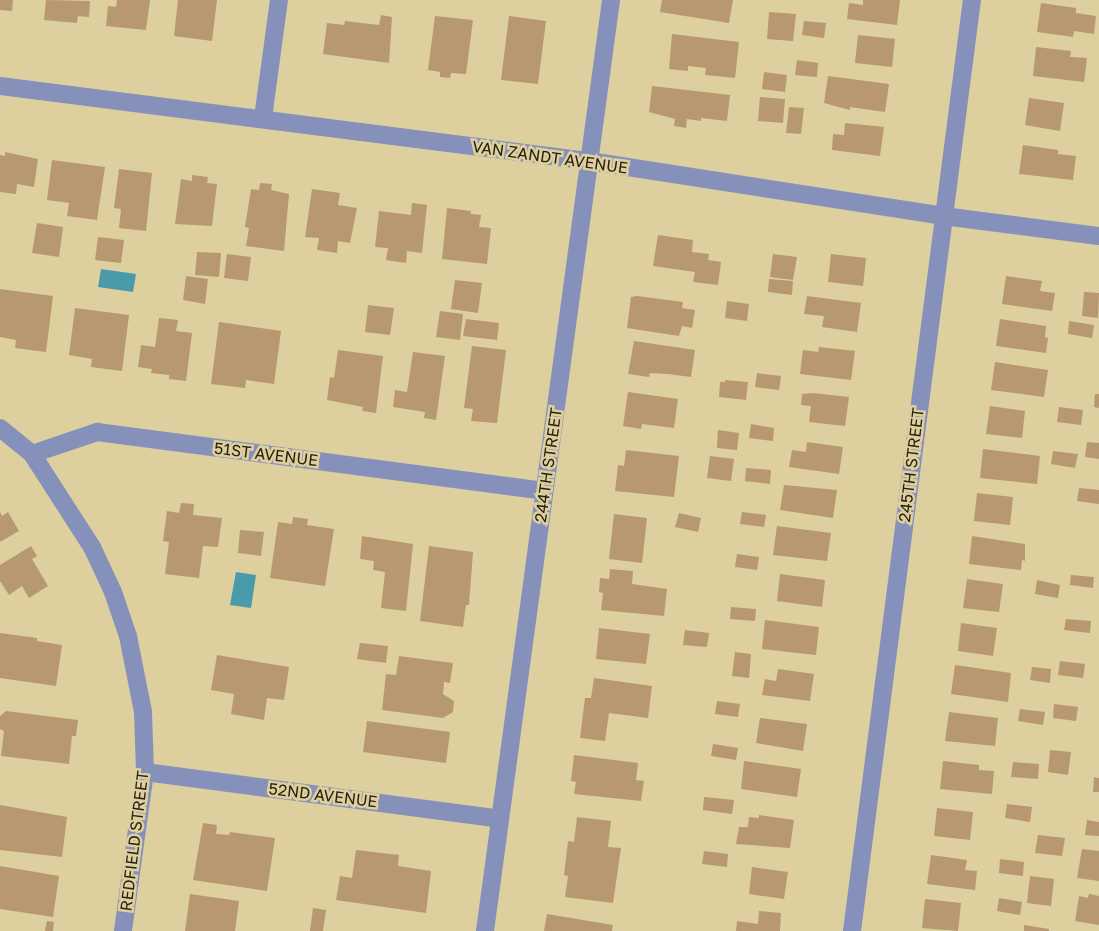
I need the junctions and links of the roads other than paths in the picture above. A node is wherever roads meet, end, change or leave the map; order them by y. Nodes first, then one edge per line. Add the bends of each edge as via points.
1 (279, 0) edge
2 (611, 0) edge
3 (972, 0) edge
4 (0, 86) edge
5 (263, 118) junction
6 (589, 161) junction
7 (943, 216) junction
8 (1099, 236) edge
9 (0, 428) edge
10 (32, 454) junction
11 (544, 491) junction
12 (145, 772) junction
13 (500, 819) junction
14 (123, 931) edge
15 (486, 931) edge
16 (852, 931) edge

1 - 5 street
2 - 6 street, 244TH STREET
3 - 7 street, 245TH STREET
4 - 5 street, VAN ZANDT AVENUE
5 - 6 street, VAN ZANDT AVENUE
6 - 7 street, VAN ZANDT AVENUE
6 - 11 street, 244TH STREET
7 - 8 street, VAN ZANDT AVENUE
7 - 16 street, 245TH STREET
9 - 10 street
10 - 11 street, 51ST AVENUE via 98,432
10 - 12 street, REDFIELD STREET via 92,547 113,592 128,636 142,712
11 - 13 street, 244TH STREET
12 - 13 street, 52ND AVENUE
12 - 14 street, REDFIELD STREET
13 - 15 street, 244TH STREET

